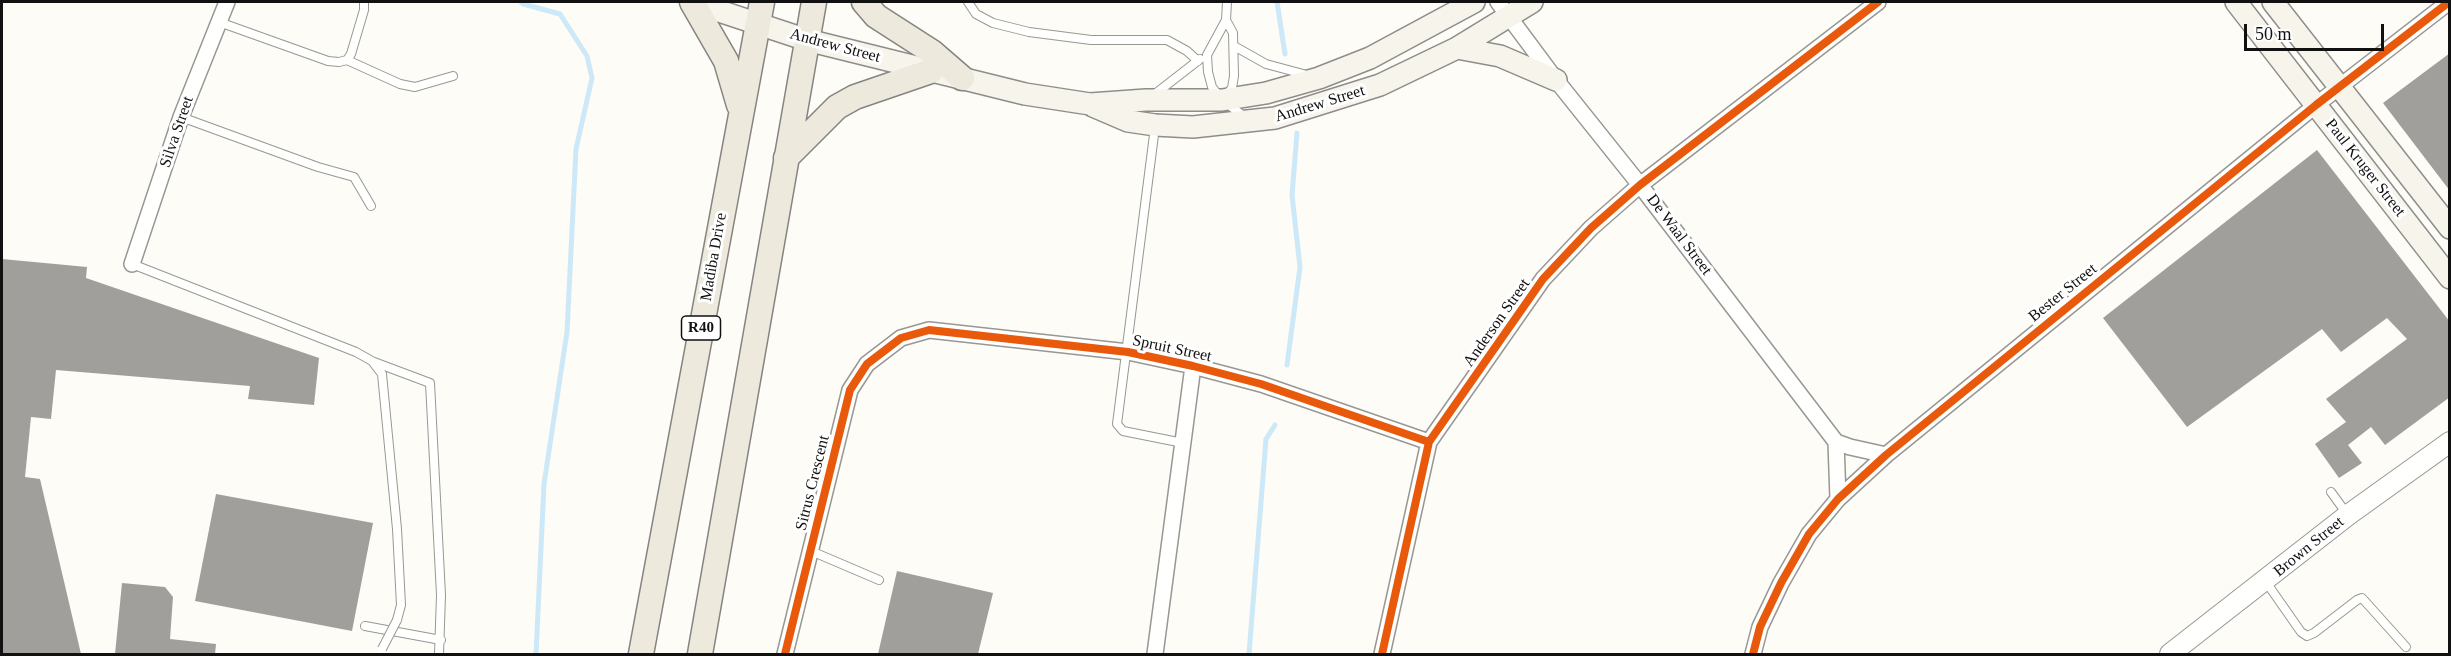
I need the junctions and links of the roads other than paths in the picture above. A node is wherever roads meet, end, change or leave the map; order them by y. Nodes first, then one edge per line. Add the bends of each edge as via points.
1 (227, 2) edge
2 (364, 2) edge
3 (692, 2) edge
4 (814, 2) edge
5 (864, 2) edge
6 (968, 2) edge
7 (1227, 2) edge
8 (1474, 2) edge
9 (1532, 2) edge
10 (1878, 2) edge
11 (2236, 2) edge
12 (2273, 2) edge
13 (2449, 2) edge
14 (1504, 9) edge
15 (760, 12) edge
16 (1227, 20) junction
17 (219, 22) junction
18 (807, 40) junction
19 (1234, 46) junction
20 (1457, 48) junction
21 (1207, 55) junction
22 (347, 60) junction
23 (1198, 60) junction
24 (931, 71) junction
25 (453, 76) dead end
26 (962, 78) junction
27 (1319, 78) junction
28 (1556, 80) junction
29 (2339, 88) junction
30 (1146, 100) junction
31 (1090, 104) junction
32 (2316, 105) junction
33 (741, 110) junction
34 (1209, 112) junction
35 (181, 117) junction
36 (1251, 122) junction
37 (1155, 125) junction
38 (786, 158) junction
39 (1640, 185) junction
40 (371, 206) dead end
41 (2450, 228) edge
42 (132, 264) joint
43 (2450, 278) edge
44 (901, 338) joint
45 (1128, 352) junction
46 (372, 361) junction
47 (1193, 366) junction
48 (1430, 442) junction
49 (1836, 442) junction
50 (2450, 442) edge
51 (1183, 443) junction
52 (1886, 454) junction
53 (2331, 492) dead end
54 (1838, 499) junction
55 (2348, 515) junction
56 (811, 551) junction
57 (879, 580) dead end
58 (2265, 582) junction
59 (365, 626) dead end
60 (441, 640) junction
61 (2406, 647) dead end
62 (380, 653) edge
63 (439, 654) edge
64 (641, 654) edge
65 (700, 654) edge
66 (786, 654) edge
67 (1155, 654) edge
68 (1382, 654) edge
69 (1753, 654) edge
70 (2170, 654) edge

1 - 17 street, Silva Street
2 - 22 lane
3 - 15 main road, Andrew Street
3 - 33 main road via 726,62
4 - 18 main road
5 - 26 main road via 876,16 932,52
6 - 23 lane via 976,14 993,23 1091,40 1167,40
7 - 16 lane
8 - 27 main road, Andrew Street via 1370,58
9 - 14 main road, Andrew Street
10 - 39 street, Anderson Street
11 - 32 main road, Paul Kruger Street
12 - 29 main road, Paul Kruger Street
13 - 29 street, Bester Street
14 - 20 main road, Andrew Street
14 - 28 street, De Waal Street
15 - 18 main road, Andrew Street
15 - 33 main road, Madiba Drive / R40
16 - 19 lane
16 - 21 lane
17 - 22 lane via 328,62
17 - 35 street, Silva Street
18 - 24 main road, Andrew Street
18 - 38 main road
19 - 27 lane via 1277,69
19 - 34 lane via 1232,88
20 - 28 main road via 1500,56
20 - 36 main road, Andrew Street via 1380,85
21 - 23 lane
21 - 34 lane via 1212,87
22 - 25 lane via 415,87
23 - 30 lane
24 - 26 main road, Andrew Street
24 - 38 main road via 837,107
26 - 31 main road, Andrew Street via 1025,94
27 - 34 main road, Andrew Street
28 - 39 street, De Waal Street
29 - 32 street, Bester Street
29 - 41 main road, Paul Kruger Street
30 - 31 main road, Andrew Street
30 - 34 main road, Andrew Street
31 - 37 main road, Andrew Street via 1128,121
32 - 43 main road, Paul Kruger Street
32 - 52 street, Bester Street
33 - 64 main road, Madiba Drive / R40
34 - 36 main road, Andrew Street
34 - 36 lane
34 - 37 main road, Andrew Street
35 - 40 lane via 354,177
35 - 42 street, Silva Street
37 - 45 lane
38 - 65 main road
39 - 48 street, Anderson Street via 1543,279
39 - 49 street, De Waal Street
42 - 46 lane
44 - 45 street, Spruit Street via 929,330
44 - 56 street, Sitrus Crescent via 867,364 850,390
45 - 47 street, Spruit Street
45 - 51 lane via 1118,410 1120,429
46 - 60 lane via 430,383
46 - 62 lane, bridge via 382,374 385,388 401,605
47 - 48 street, Spruit Street via 1261,384
47 - 51 street
48 - 68 street, Anderson Street
49 - 52 street
49 - 54 street
50 - 55 street, Brown Street
51 - 67 street
52 - 54 street, Bester Street
53 - 55 lane
54 - 69 street, Bester Street via 1809,534 1781,583 1760,627
55 - 58 street, Brown Street
56 - 57 lane
56 - 66 street, Sitrus Crescent
58 - 61 lane via 2307,636 2362,598
58 - 70 street, Brown Street
59 - 60 lane
60 - 63 lane

